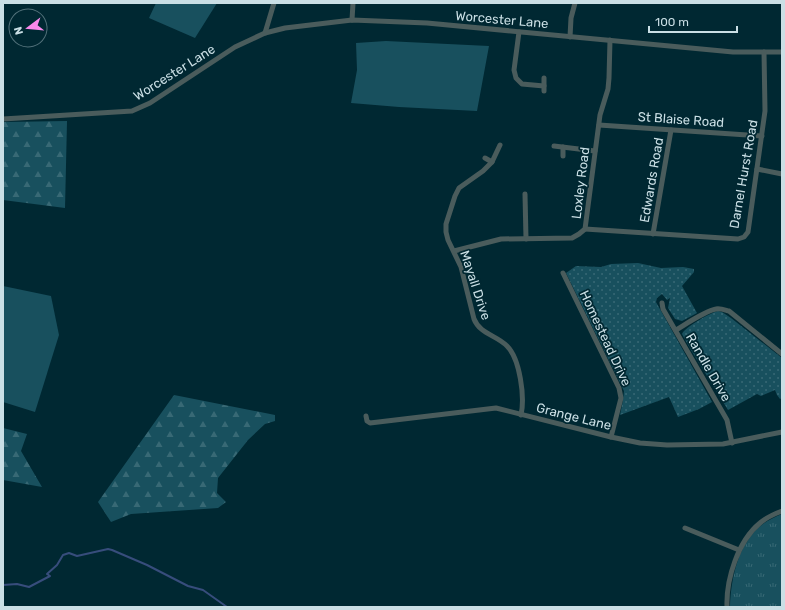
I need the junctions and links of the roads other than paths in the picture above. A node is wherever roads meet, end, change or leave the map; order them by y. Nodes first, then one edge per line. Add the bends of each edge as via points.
1 (274, 3) edge
2 (353, 3) edge
3 (575, 3) edge
4 (352, 20) junction
5 (265, 32) junction
6 (519, 32) junction
7 (570, 37) junction
8 (610, 40) junction
9 (764, 52) junction
10 (782, 52) edge
11 (544, 78) dead end
12 (3, 119) edge
13 (599, 125) junction
14 (671, 130) junction
15 (762, 136) junction
16 (500, 145) dead end
17 (554, 146) dead end
18 (563, 148) junction
19 (595, 151) junction
20 (562, 156) dead end
21 (485, 158) dead end
22 (492, 162) junction
23 (757, 169) junction
24 (782, 174) edge
25 (525, 194) dead end
26 (585, 229) junction
27 (653, 234) junction
28 (526, 239) junction
29 (454, 251) junction
30 (563, 273) dead end
31 (662, 303) dead end
32 (676, 330) junction
33 (782, 354) edge
34 (521, 415) junction
35 (366, 416) dead end
36 (782, 432) edge
37 (612, 437) junction
38 (732, 443) junction
39 (782, 511) edge
40 (685, 528) dead end
41 (739, 550) junction
42 (727, 607) edge

1 - 5 street
2 - 4 street
3 - 7 street
4 - 5 street, Worcester Lane
4 - 6 street, Worcester Lane via 427,23
5 - 12 street, Worcester Lane via 235,47 150,103 132,111
6 - 7 street, Worcester Lane
6 - 11 street via 514,70 516,78 522,84 544,88
7 - 8 street, Worcester Lane
8 - 9 street, Worcester Lane via 732,52
8 - 13 street, Loxley Road via 609,78
9 - 10 street, Worcester Lane
9 - 15 street, Darnel Hurst Road via 766,87
13 - 14 street, St Blaise Road
13 - 19 street, Loxley Road
14 - 15 street, St Blaise Road
14 - 27 street, Edwards Road
15 - 23 street, Darnel Hurst Road
16 - 22 street, Mayall Drive
17 - 18 street
18 - 19 street
18 - 20 street
19 - 26 street, Loxley Road
21 - 22 street
22 - 29 street, Mayall Drive via 483,172 460,188 455,196 446,224 448,240
23 - 24 street
23 - 27 street, Darnel Hurst Road via 748,232 744,236 738,239
25 - 28 street via 528,203
26 - 27 street, Darnel Hurst Road
26 - 28 street, Loxley Road via 572,238
28 - 29 street, Loxley Road via 501,239
29 - 34 street, Mayall Drive via 476,325 507,346 517,365 523,404
30 - 37 street, Homestead Drive via 619,388 621,398
31 - 32 street, Randle Drive
32 - 33 street via 710,311 722,309 729,311
32 - 38 street, Randle Drive via 727,420
34 - 35 street, Grange Lane via 496,408 370,423
34 - 37 street, Grange Lane
36 - 38 street, Grange Lane
37 - 38 street, Grange Lane via 667,445
39 - 41 street via 759,523
40 - 41 street
41 - 42 street via 731,573

